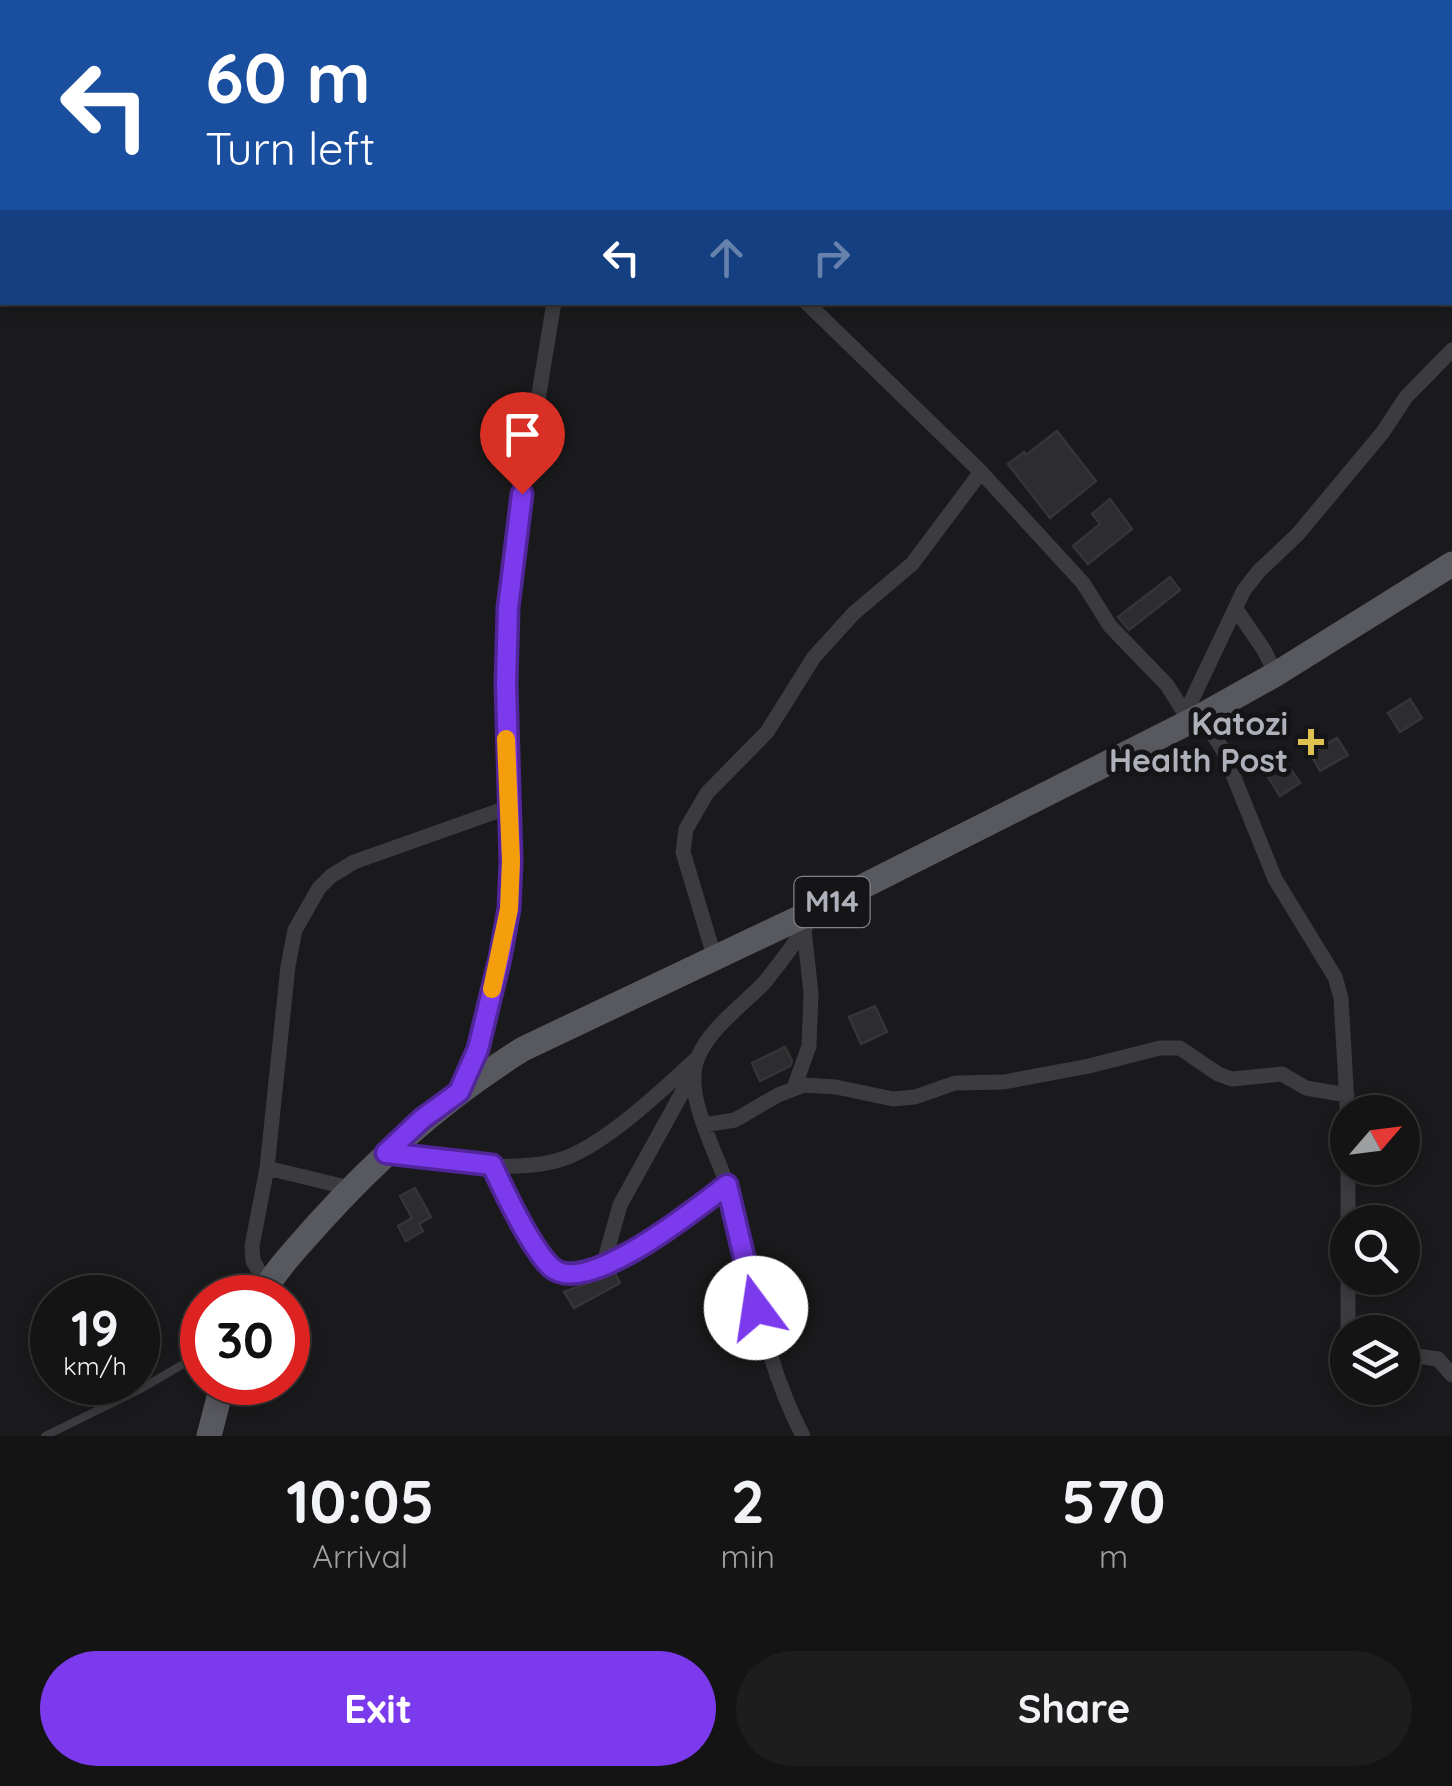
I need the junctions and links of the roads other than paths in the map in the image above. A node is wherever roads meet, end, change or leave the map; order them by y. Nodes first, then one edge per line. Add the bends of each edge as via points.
1 (554, 305) edge
2 (809, 305) edge
3 (1452, 350) edge
4 (981, 472) junction
5 (1452, 564) edge
6 (1236, 609) junction
7 (1276, 674) junction
8 (1192, 716) junction
9 (509, 807) junction
10 (810, 919) junction
11 (715, 959) junction
12 (695, 1066) junction
13 (794, 1088) junction
14 (459, 1092) junction
15 (1346, 1095) joint
16 (704, 1125) junction
17 (386, 1153) junction
18 (492, 1165) junction
19 (267, 1168) junction
20 (727, 1185) junction
21 (350, 1188) junction
22 (603, 1266) junction
23 (259, 1275) edge
24 (277, 1275) edge
25 (1420, 1356) edge
26 (180, 1366) edge
27 (1452, 1376) edge
28 (217, 1405) edge
29 (45, 1436) edge
30 (209, 1436) edge
31 (804, 1436) edge

1 - 9 street via 508,608
2 - 4 street
3 - 6 street via 1406,396 1298,534 1259,570
4 - 8 street
4 - 11 street via 904,573 814,656 767,732 693,814 683,852
5 - 7 main road, M14
6 - 7 street
6 - 8 street
7 - 8 main road, M14
8 - 10 main road, M14
8 - 15 street via 1223,750 1276,879 1335,977 1342,998
9 - 14 street via 509,909 482,1034
9 - 19 street via 354,862 331,876 307,906 288,966
10 - 11 main road, M14
10 - 12 street
10 - 13 street via 809,1046
11 - 14 main road, M14 via 523,1049
12 - 16 street
12 - 18 street via 580,1152 554,1162
12 - 22 street via 620,1206
13 - 15 street via 836,1086 880,1098 915,1097 955,1083 1004,1082 1180,1048 1232,1079 1282,1074 1306,1088
13 - 16 street via 735,1120
14 - 17 main road, M14
16 - 20 street
17 - 18 street
17 - 21 main road, M14
18 - 22 street via 550,1267 571,1275
19 - 21 street
19 - 23 street via 252,1253
20 - 22 street via 666,1231
20 - 31 street via 756,1308
21 - 24 main road, M14
25 - 27 street via 1438,1359
26 - 29 lane
28 - 30 main road

